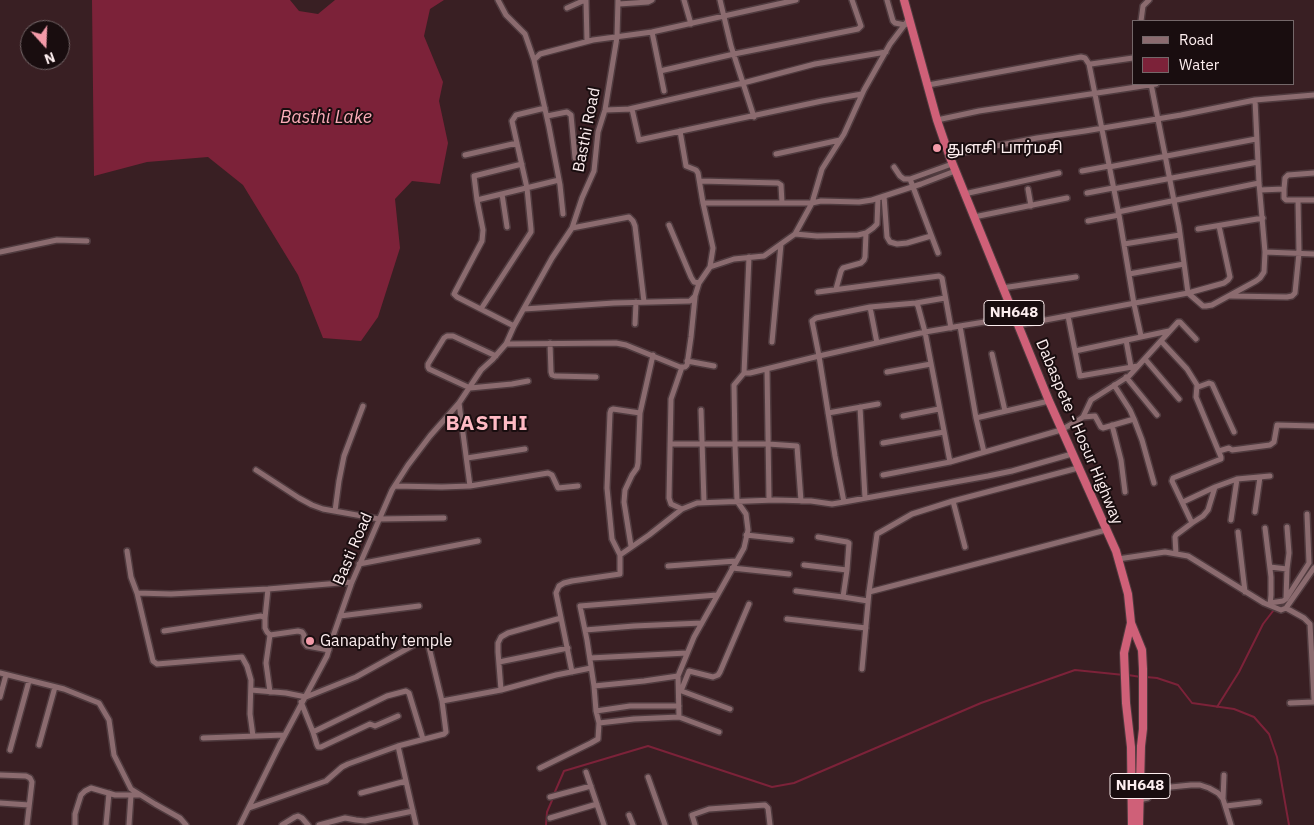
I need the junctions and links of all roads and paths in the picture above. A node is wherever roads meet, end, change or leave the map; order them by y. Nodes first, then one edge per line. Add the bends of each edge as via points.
1 (498, 0) edge
2 (585, 0) edge
3 (652, 0) edge
4 (684, 0) edge
5 (720, 0) edge
6 (796, 0) edge
7 (852, 0) edge
8 (887, 0) edge
9 (904, 0) edge
10 (1149, 0) edge
11 (619, 2) edge
12 (567, 8) dead end
13 (724, 16) junction
14 (1141, 20) edge
15 (907, 22) junction
16 (691, 24) junction
17 (652, 32) junction
18 (617, 37) junction
19 (587, 41) junction
20 (886, 52) junction
21 (734, 54) junction
22 (1132, 58) edge
23 (534, 60) junction
24 (1089, 64) junction
25 (660, 72) junction
26 (744, 83) junction
27 (928, 85) junction
28 (1146, 85) edge
29 (1153, 85) edge
30 (664, 91) dead end
31 (1094, 93) junction
32 (862, 94) junction
33 (1314, 95) edge
34 (1255, 100) junction
35 (545, 108) junction
36 (629, 109) junction
37 (605, 110) junction
38 (547, 116) junction
39 (754, 116) junction
40 (1158, 118) junction
41 (937, 120) junction
42 (1101, 128) junction
43 (680, 131) junction
44 (1256, 139) junction
45 (840, 140) junction
46 (517, 142) junction
47 (776, 154) dead end
48 (465, 155) dead end
49 (949, 155) junction
50 (1165, 157) junction
51 (575, 158) dead end
52 (1258, 162) junction
53 (522, 164) junction
54 (1109, 166) junction
55 (894, 167) dead end
56 (954, 167) junction
57 (1082, 171) dead end
58 (1059, 173) dead end
59 (1314, 173) edge
60 (1169, 178) junction
61 (910, 179) junction
62 (559, 180) junction
63 (700, 181) junction
64 (1260, 183) junction
65 (913, 187) junction
66 (527, 188) junction
67 (1113, 188) junction
68 (1028, 189) dead end
69 (1284, 189) junction
70 (1260, 190) junction
71 (1087, 193) dead end
72 (502, 194) junction
73 (964, 194) junction
74 (881, 197) junction
75 (1067, 198) dead end
76 (477, 200) junction
77 (1174, 200) junction
78 (1298, 200) junction
79 (1314, 200) edge
80 (703, 203) junction
81 (782, 203) junction
82 (812, 203) junction
83 (1031, 206) junction
84 (563, 214) dead end
85 (1118, 214) junction
86 (974, 217) junction
87 (1263, 218) junction
88 (1088, 221) dead end
89 (670, 225) dead end
90 (1219, 226) junction
91 (507, 227) dead end
92 (572, 228) junction
93 (1198, 229) dead end
94 (866, 233) junction
95 (795, 234) junction
96 (1180, 235) junction
97 (932, 236) junction
98 (87, 241) dead end
99 (781, 244) junction
100 (1124, 244) junction
101 (0, 252) edge
102 (1265, 252) junction
103 (938, 253) dead end
104 (1299, 253) junction
105 (1314, 254) edge
106 (749, 257) junction
107 (1184, 264) junction
108 (710, 267) junction
109 (1129, 274) junction
110 (1076, 277) dead end
111 (699, 283) junction
112 (1002, 288) junction
113 (836, 289) junction
114 (818, 292) dead end
115 (1188, 293) junction
116 (695, 296) junction
117 (1228, 296) junction
118 (945, 298) junction
119 (636, 302) junction
120 (644, 302) junction
121 (916, 303) junction
122 (1134, 304) junction
123 (870, 307) junction
124 (524, 308) junction
125 (481, 310) junction
126 (1068, 316) junction
127 (1015, 317) junction
128 (635, 324) dead end
129 (1019, 325) junction
130 (514, 326) junction
131 (960, 326) junction
132 (951, 328) junction
133 (1169, 331) junction
134 (925, 332) junction
135 (1141, 336) junction
136 (1196, 339) dead end
137 (1126, 340) junction
138 (1161, 341) junction
139 (772, 342) dead end
140 (876, 343) junction
141 (506, 344) junction
142 (550, 344) junction
143 (1074, 351) junction
144 (992, 354) dead end
145 (653, 355) junction
146 (496, 356) junction
147 (820, 356) junction
148 (1145, 359) junction
149 (687, 361) junction
150 (931, 364) junction
151 (714, 366) dead end
152 (1139, 366) junction
153 (682, 367) junction
154 (1130, 367) junction
155 (767, 369) junction
156 (887, 372) dead end
157 (744, 373) junction
158 (596, 377) dead end
159 (1126, 377) junction
160 (528, 381) dead end
161 (1114, 386) junction
162 (1198, 387) junction
163 (470, 388) junction
164 (1178, 399) dead end
165 (1049, 401) junction
166 (459, 403) junction
167 (878, 404) dead end
168 (363, 406) dead end
169 (860, 407) junction
170 (940, 409) junction
171 (701, 410) dead end
172 (1005, 411) junction
173 (640, 413) junction
174 (828, 413) junction
175 (1157, 415) dead end
176 (903, 416) dead end
177 (1083, 417) junction
178 (976, 418) junction
179 (1134, 419) junction
180 (1112, 425) junction
181 (1314, 426) edge
182 (1061, 430) junction
183 (944, 432) junction
184 (1234, 432) dead end
185 (883, 443) dead end
186 (670, 444) junction
187 (735, 444) junction
188 (768, 444) junction
189 (702, 445) junction
190 (525, 449) dead end
191 (1219, 451) junction
192 (984, 452) junction
193 (1072, 454) junction
194 (467, 458) junction
195 (950, 462) junction
196 (1078, 468) junction
197 (256, 470) dead end
198 (883, 475) dead end
199 (1270, 476) dead end
200 (1260, 477) junction
201 (1237, 479) junction
202 (1154, 483) dead end
203 (395, 486) junction
204 (470, 486) junction
205 (578, 486) dead end
206 (1215, 487) junction
207 (1125, 492) dead end
208 (865, 498) junction
209 (769, 500) junction
210 (737, 501) junction
211 (801, 501) junction
212 (953, 501) junction
213 (704, 502) junction
214 (844, 502) junction
215 (1183, 502) junction
216 (682, 509) junction
217 (335, 511) junction
218 (1255, 512) dead end
219 (1307, 514) dead end
220 (444, 518) dead end
221 (379, 519) junction
222 (1231, 520) dead end
223 (1192, 523) junction
224 (1265, 528) dead end
225 (1287, 528) dead end
226 (1106, 530) junction
227 (1238, 532) dead end
228 (746, 535) junction
229 (818, 537) dead end
230 (791, 540) dead end
231 (478, 542) dead end
232 (632, 546) junction
233 (965, 547) dead end
234 (127, 552) dead end
235 (1176, 554) junction
236 (620, 555) junction
237 (1118, 559) junction
238 (736, 561) junction
239 (360, 564) junction
240 (804, 565) dead end
241 (668, 566) dead end
242 (1270, 567) junction
243 (732, 568) junction
244 (1314, 568) edge
245 (1287, 569) junction
246 (847, 570) junction
247 (789, 574) dead end
248 (352, 582) junction
249 (268, 589) junction
250 (796, 591) dead end
251 (869, 592) junction
252 (1245, 592) junction
253 (136, 593) junction
254 (717, 595) junction
255 (843, 597) junction
256 (1286, 599) junction
257 (868, 602) junction
258 (749, 604) dead end
259 (1270, 605) junction
260 (419, 606) dead end
261 (1284, 609) junction
262 (340, 616) junction
263 (265, 618) junction
264 (562, 618) junction
265 (787, 619) dead end
266 (702, 623) junction
267 (1131, 623) junction
268 (1312, 624) edge
269 (866, 628) junction
270 (585, 630) junction
271 (164, 631) dead end
272 (270, 635) junction
273 (568, 648) junction
274 (329, 650) junction
275 (688, 653) junction
276 (590, 658) junction
277 (499, 662) junction
278 (591, 668) junction
279 (862, 669) dead end
280 (572, 672) junction
281 (3, 674) edge
282 (1313, 675) edge
283 (678, 676) junction
284 (29, 681) junction
285 (594, 686) junction
286 (54, 687) junction
287 (251, 690) junction
288 (502, 690) junction
289 (680, 691) junction
290 (270, 692) junction
291 (0, 697) edge
292 (306, 697) junction
293 (1314, 700) edge
294 (442, 701) junction
295 (302, 702) junction
296 (1290, 704) dead end
297 (679, 706) junction
298 (730, 709) dead end
299 (596, 711) junction
300 (398, 716) dead end
301 (679, 717) junction
302 (598, 724) junction
303 (313, 732) junction
304 (719, 732) dead end
305 (284, 735) junction
306 (252, 736) junction
307 (203, 738) dead end
308 (423, 738) junction
309 (39, 745) dead end
310 (398, 746) junction
311 (1140, 746) junction
312 (1131, 747) junction
313 (10, 750) dead end
314 (540, 768) dead end
315 (586, 772) dead end
316 (0, 774) edge
317 (1224, 775) dead end
318 (648, 777) dead end
319 (406, 781) junction
320 (591, 786) junction
321 (109, 793) junction
322 (361, 793) dead end
323 (131, 795) junction
324 (140, 795) junction
325 (550, 798) dead end
326 (1223, 799) junction
327 (1140, 800) junction
328 (1259, 802) dead end
329 (0, 803) edge
330 (597, 804) junction
331 (29, 805) junction
332 (1226, 806) junction
333 (249, 808) junction
334 (413, 811) junction
335 (629, 815) dead end
336 (550, 818) dead end
337 (27, 825) edge
338 (74, 825) edge
339 (106, 825) edge
340 (129, 825) edge
341 (186, 825) edge
342 (240, 825) edge
343 (282, 825) edge
344 (308, 825) edge
345 (319, 825) edge
346 (416, 825) edge
347 (604, 825) edge
348 (633, 825) edge
349 (665, 825) edge
350 (695, 825) edge
351 (770, 825) edge
352 (1132, 825) edge
353 (1139, 825) edge
354 (1231, 825) edge

1 - 23 street via 506,15 525,34
2 - 12 street
2 - 19 street
3 - 11 street
4 - 16 street
5 - 13 street
6 - 13 street
7 - 21 street via 861,26 858,29
8 - 15 street via 893,21
9 - 15 highway, Dabaspete - Hosur Highway / NH648
10 - 14 street via 1143,6
11 - 18 street, Basthi Road
13 - 16 street
13 - 21 street
15 - 20 street
15 - 27 highway, Dabaspete - Hosur Highway / NH648
16 - 17 street
17 - 18 street
17 - 25 street
18 - 19 street
18 - 37 street, Basthi Road
19 - 23 street via 540,54
20 - 26 street via 816,64
20 - 32 street
21 - 25 street
21 - 26 street
22 - 24 street
23 - 35 street
24 - 27 street via 1081,57
24 - 31 street
25 - 30 street
26 - 36 street
26 - 39 street
27 - 41 highway, Dabaspete - Hosur Highway / NH648
28 - 31 street
29 - 40 street
31 - 41 street
31 - 42 street
32 - 39 street
32 - 45 street
33 - 34 street
34 - 40 street
34 - 44 street
35 - 38 street
35 - 46 street via 516,116 512,121
36 - 37 street
36 - 43 street via 632,109 639,140
37 - 92 street, Basthi Road via 598,132 594,171
38 - 51 street via 566,112 571,115
38 - 62 street
39 - 43 street
40 - 42 street
40 - 50 street
41 - 49 highway, Dabaspete - Hosur Highway / NH648
42 - 49 street
42 - 54 street
43 - 63 street via 686,166 698,171
44 - 50 street
44 - 52 street
45 - 47 street
45 - 82 street via 822,169
46 - 48 street
46 - 53 street
49 - 56 highway, Dabaspete - Hosur Highway / NH648
50 - 54 street
50 - 60 street
52 - 60 street
52 - 64 street
53 - 66 street
53 - 76 street via 474,176
54 - 57 street
54 - 67 street
55 - 61 street via 904,180
56 - 61 street
56 - 65 street
56 - 73 highway, Dabaspete - Hosur Highway / NH648
58 - 73 street
59 - 69 street via 1288,175
60 - 67 street
60 - 77 street
61 - 65 street
62 - 66 street
62 - 84 street
63 - 80 street
63 - 81 street via 778,183
64 - 70 street
64 - 77 street
65 - 74 street
65 - 97 street
66 - 72 street
66 - 125 street via 531,232
67 - 71 street
67 - 85 street
68 - 83 street
69 - 70 street
69 - 78 street via 1285,200
70 - 87 street
72 - 76 street
72 - 91 street
73 - 86 highway, Dabaspete - Hosur Highway / NH648
74 - 82 street via 859,202
74 - 94 street via 877,224
74 - 97 street via 890,242 907,243
75 - 83 street
76 - 125 street via 482,241 454,294
77 - 85 street
77 - 96 street
78 - 79 street
78 - 104 street
80 - 81 street
80 - 108 street via 713,248
81 - 82 street
82 - 95 street
83 - 86 street
85 - 88 street
85 - 100 street
86 - 112 highway, Dabaspete - Hosur Highway / NH648
87 - 90 street
87 - 102 street
89 - 111 street via 691,277
90 - 93 street
90 - 115 street via 1230,277 1224,283
92 - 120 street via 629,217 633,220
92 - 124 street, Basthi Road
94 - 95 street
94 - 113 street via 864,260 843,268
95 - 99 street
96 - 100 street
96 - 107 street
97 - 103 street
98 - 101 street via 58,240
99 - 106 street via 764,256
99 - 139 street
100 - 109 street
102 - 104 street
102 - 117 street via 1264,272 1260,278
104 - 105 street
104 - 117 street via 1295,294 1292,296
106 - 108 street
106 - 157 street
107 - 109 street
107 - 115 street
108 - 111 street
109 - 122 street
110 - 112 street
111 - 116 street
112 - 127 highway, Dabaspete - Hosur Highway / NH648
113 - 114 street
113 - 118 street via 936,276 942,278
115 - 117 street via 1203,306
115 - 122 street
116 - 120 street via 690,301
116 - 149 street
118 - 121 street
118 - 132 street
119 - 120 street
119 - 124 street
119 - 128 street
121 - 123 street
121 - 134 street
122 - 126 street
122 - 135 street
123 - 140 street
123 - 147 street via 814,319
124 - 130 street, Basti Road
125 - 130 street
126 - 129 street
126 - 143 street
127 - 129 highway, Dabaspete - Hosur Highway / NH648
127 - 131 street
129 - 165 highway, Dabaspete - Hosur Highway / NH648
130 - 141 street, Basti Road
131 - 132 street
131 - 178 street
132 - 134 street
133 - 135 street
133 - 136 street via 1180,322
133 - 138 street
134 - 140 street
134 - 150 street
135 - 137 street
137 - 143 street
137 - 154 street
138 - 148 street
138 - 162 street via 1187,369
140 - 147 street
141 - 142 street
141 - 146 street, Basti Road
142 - 145 street via 616,343
142 - 158 street via 552,375
143 - 154 street via 1081,376
144 - 172 street
145 - 153 street
145 - 173 street
146 - 163 street, Basti Road via 481,370
146 - 163 street via 453,336 444,338 428,364 429,370
147 - 155 street
147 - 174 street
148 - 152 street
148 - 164 street
149 - 151 street
149 - 153 street via 687,365
150 - 156 street
150 - 170 street
152 - 154 street
152 - 159 street
153 - 186 street via 671,399
155 - 157 street
155 - 188 street
157 - 187 street via 734,385
159 - 161 street
159 - 175 street
160 - 163 street
161 - 177 street via 1091,400
161 - 179 street
162 - 184 street via 1212,384
162 - 191 street via 1196,397
163 - 166 street, Basti Road
165 - 172 street
165 - 182 highway, Dabaspete - Hosur Highway / NH648
166 - 194 street
166 - 203 street, Basti Road via 430,436
167 - 169 street
168 - 217 street via 344,456
169 - 174 street
169 - 208 street
170 - 176 street
170 - 183 street
171 - 189 street
172 - 178 street
173 - 232 street via 638,462 625,490 624,502
173 - 236 street via 614,409 610,413 607,488 612,538
174 - 214 street
177 - 180 street via 1095,416 1103,428
177 - 182 street
178 - 192 street
179 - 180 street
179 - 202 street
180 - 207 street
181 - 191 street via 1278,424 1274,442 1270,445
182 - 192 street
182 - 193 highway, Dabaspete - Hosur Highway / NH648
183 - 185 street
183 - 195 street
186 - 189 street
186 - 216 street via 669,501
187 - 188 street
187 - 189 street
187 - 210 street
188 - 209 street
188 - 211 street via 797,446
189 - 213 street
190 - 194 street
191 - 215 street via 1220,459 1173,478
192 - 195 street
193 - 196 highway, Dabaspete - Hosur Highway / NH648
193 - 208 street via 1012,471
194 - 204 street
195 - 198 street
196 - 212 street
196 - 226 highway, Dabaspete - Hosur Highway / NH648
197 - 217 street via 312,505
199 - 200 street
200 - 201 street
200 - 218 street
201 - 206 street
201 - 222 street
203 - 204 street
203 - 221 street, Basti Road
204 - 205 street via 548,473 558,488
206 - 215 street
206 - 223 street via 1208,510
208 - 214 street
209 - 210 street
209 - 211 street
210 - 213 street
210 - 228 street via 746,514
211 - 214 street
212 - 233 street
212 - 251 street via 912,514 877,534
213 - 216 street
215 - 223 street
216 - 232 street
217 - 221 street
219 - 256 street via 1309,562
220 - 221 street
221 - 239 street, Basti Road
223 - 235 street via 1176,535
224 - 242 street
225 - 245 street
226 - 237 highway, Dabaspete - Hosur Highway / NH648
226 - 251 street
227 - 252 street
228 - 230 street
228 - 238 street via 744,548
229 - 246 street via 849,543
231 - 239 street
232 - 236 street
234 - 253 street
235 - 237 street via 1165,552
235 - 252 street via 1188,556
236 - 264 street via 620,574 559,586 556,593
237 - 267 highway, Dabaspete - Hosur Highway / NH648 via 1128,594
238 - 241 street
238 - 243 street
239 - 248 street, Basti Road
240 - 246 street
242 - 245 street
242 - 259 street
243 - 247 street
243 - 254 street
244 - 261 street
245 - 256 street
246 - 255 street
248 - 249 street
248 - 262 street, Basti Road
249 - 253 street
249 - 263 street
250 - 255 street
251 - 257 street
252 - 259 street
253 - 287 street via 154,662 242,657 251,680
254 - 266 street
254 - 270 street via 580,606
255 - 257 street
256 - 259 street
257 - 269 street
258 - 289 street via 718,675 689,671
259 - 261 street
260 - 262 street
261 - 268 street
262 - 274 street, Basti Road
263 - 271 street
263 - 272 street via 266,632
264 - 273 street
264 - 277 street via 503,635 498,644
265 - 269 street
266 - 270 street
266 - 275 street
267 - 311 highway, Dabaspete - Hosur Highway / NH648 via 1142,650 1143,729
267 - 312 highway, Dabaspete - Hosur Highway / NH648 via 1124,653
268 - 282 street
269 - 279 street
270 - 276 street
272 - 274 street via 302,632 307,646
272 - 290 street via 266,663
273 - 277 street
273 - 280 street
274 - 292 street, Basti Road
275 - 276 street
275 - 283 street
276 - 278 street
277 - 288 street
278 - 280 street
278 - 285 street
280 - 288 street
281 - 284 street
281 - 291 street
282 - 293 street
283 - 285 street
283 - 289 street
284 - 286 street
284 - 313 street
285 - 299 street
286 - 309 street
286 - 324 street via 99,703 109,720 114,755 131,789
287 - 290 street
287 - 306 street
288 - 294 street
289 - 297 street
289 - 298 street
290 - 292 street
292 - 294 street via 356,677 425,641
292 - 295 street, Basti Road
293 - 296 street
294 - 308 street via 446,732
295 - 303 street
295 - 305 street, Basti Road
297 - 299 street via 630,706
297 - 301 street
299 - 302 street
300 - 303 street via 375,726 370,724 321,747 318,747
301 - 302 street
301 - 304 street
302 - 314 street via 598,739
303 - 308 street via 387,696 406,691
305 - 306 street
305 - 333 street, Basti Road
306 - 307 street
308 - 310 street
310 - 319 street
310 - 333 street via 342,767 329,780
311 - 312 highway
311 - 327 highway, NH648
312 - 352 highway, Dabaspete - Hosur Highway / NH648
315 - 320 street
316 - 331 street via 30,778
317 - 326 street
318 - 349 street
319 - 322 street
319 - 334 street
320 - 325 street
320 - 330 street
321 - 323 street
321 - 338 street via 91,788 85,791 81,795
321 - 339 street
323 - 324 street
323 - 340 street
324 - 341 street via 180,818
326 - 327 street via 1209,788 1191,785 1151,789 1148,798
326 - 332 street
327 - 353 highway, NH648
328 - 332 street
329 - 331 street
330 - 336 street
330 - 347 street
331 - 337 street
332 - 354 street
333 - 342 street, Basti Road
334 - 345 street via 365,821 345,818
334 - 346 street
335 - 348 street
343 - 344 street via 298,816
350 - 351 street via 692,815 708,809 765,804

